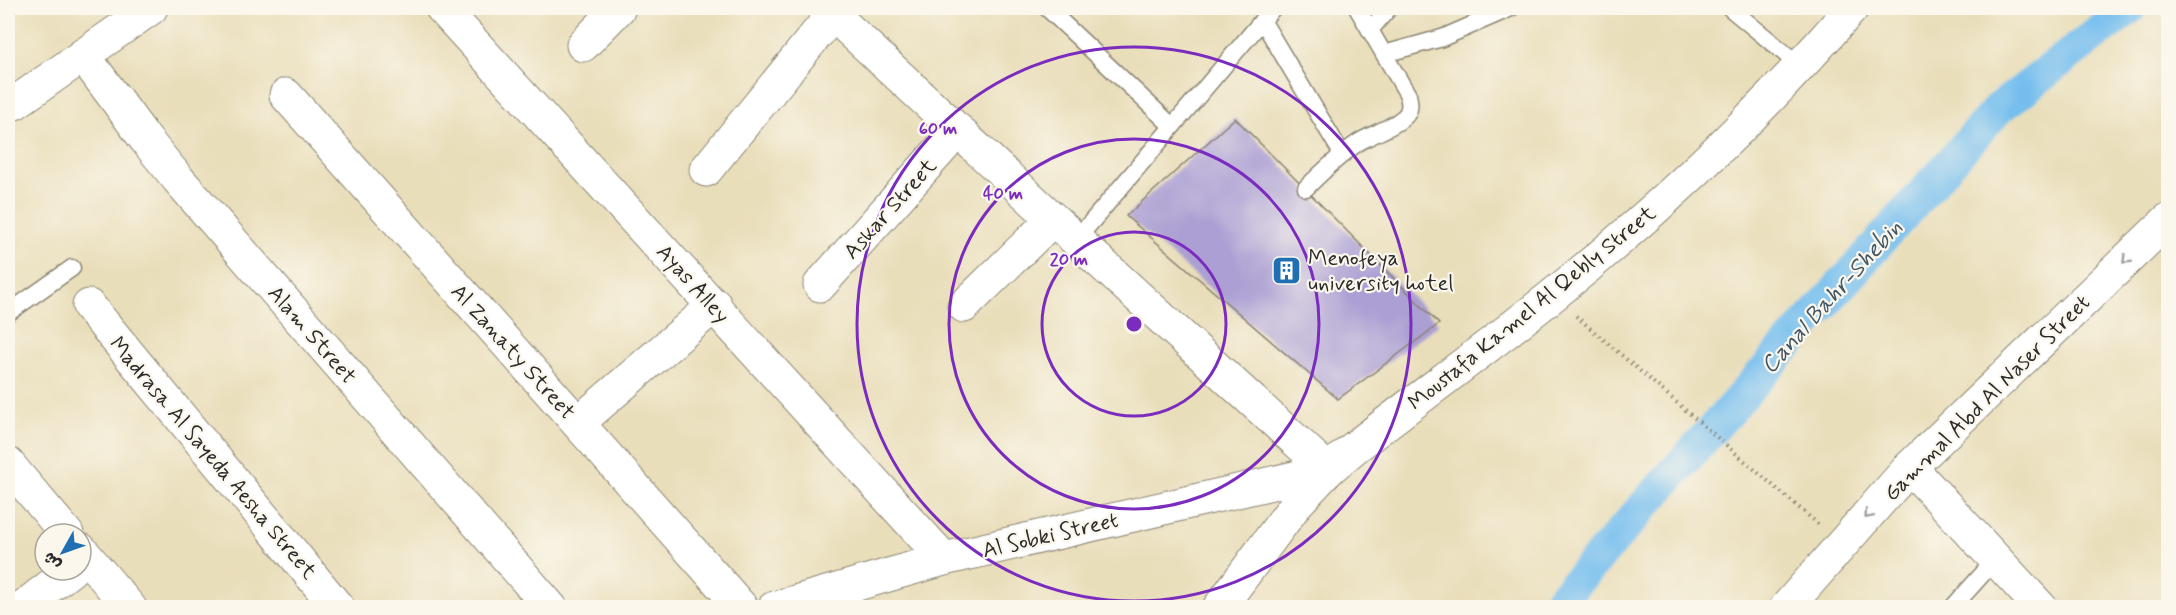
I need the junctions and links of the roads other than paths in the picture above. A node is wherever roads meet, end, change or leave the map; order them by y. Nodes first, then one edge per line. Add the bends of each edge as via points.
1 (151, 8) edge
2 (442, 8) edge
3 (619, 8) edge
4 (1047, 8) edge
5 (1357, 8) edge
6 (1389, 8) edge
7 (1511, 8) edge
8 (1730, 8) edge
9 (1852, 8) edge
10 (830, 11) edge
11 (1267, 14) edge
12 (1370, 30) junction
13 (583, 45) dead end
14 (1384, 54) junction
15 (83, 56) junction
16 (1800, 66) junction
17 (286, 95) dead end
18 (15, 103) dead end
19 (1172, 126) junction
20 (958, 130) junction
21 (1342, 154) junction
22 (706, 170) dead end
23 (1306, 188) dead end
24 (2169, 220) edge
25 (1064, 230) junction
26 (72, 268) dead end
27 (820, 285) dead end
28 (715, 305) junction
29 (89, 306) dead end
30 (964, 306) dead end
31 (8, 313) edge
32 (578, 423) junction
33 (8, 464) edge
34 (1910, 467) junction
35 (1328, 470) junction
36 (52, 522) edge
37 (944, 559) junction
38 (1996, 560) junction
39 (93, 571) edge
40 (49, 582) edge
41 (22, 608) edge
42 (130, 608) edge
43 (338, 608) edge
44 (551, 608) edge
45 (742, 608) edge
46 (774, 608) edge
47 (1219, 608) edge
48 (1786, 608) edge
49 (1952, 608) edge
50 (2041, 608) edge

1 - 15 street
2 - 28 street, Ayas Alley
3 - 13 street
4 - 19 lane
5 - 12 lane
6 - 12 lane
7 - 14 lane via 1442,38
8 - 16 lane
9 - 16 street, Moustafa Kamel Al Qebly Street
10 - 20 street
10 - 22 street
11 - 19 lane
11 - 21 lane
12 - 14 lane
14 - 21 lane via 1408,95 1408,111 1403,118
15 - 18 street
15 - 44 street, Alam Street via 178,179
16 - 35 street, Moustafa Kamel Al Qebly Street via 1709,158 1552,296
17 - 32 street, Al Zanaty Street
19 - 25 lane
20 - 25 street
20 - 27 street, Askar Street
21 - 23 lane
24 -> 34 street, Gammal Abd Al Naser Street
25 - 30 street
25 - 35 street
26 - 31 lane
28 - 32 street
28 - 37 street, Ayas Alley
29 - 43 street, Madrasa Al Sayeda Aesha Street
32 - 45 street, Al Zanaty Street
33 - 36 street
34 - 38 street
34 -> 48 street, Gammal Abd Al Naser Street
35 - 37 street, Al Sobki Street
35 - 47 street, Moustafa Kamel Al Qebly Street via 1297,503
37 - 46 street, Al Sobki Street
38 - 49 lane
38 - 50 street
39 - 42 street
40 - 41 street

